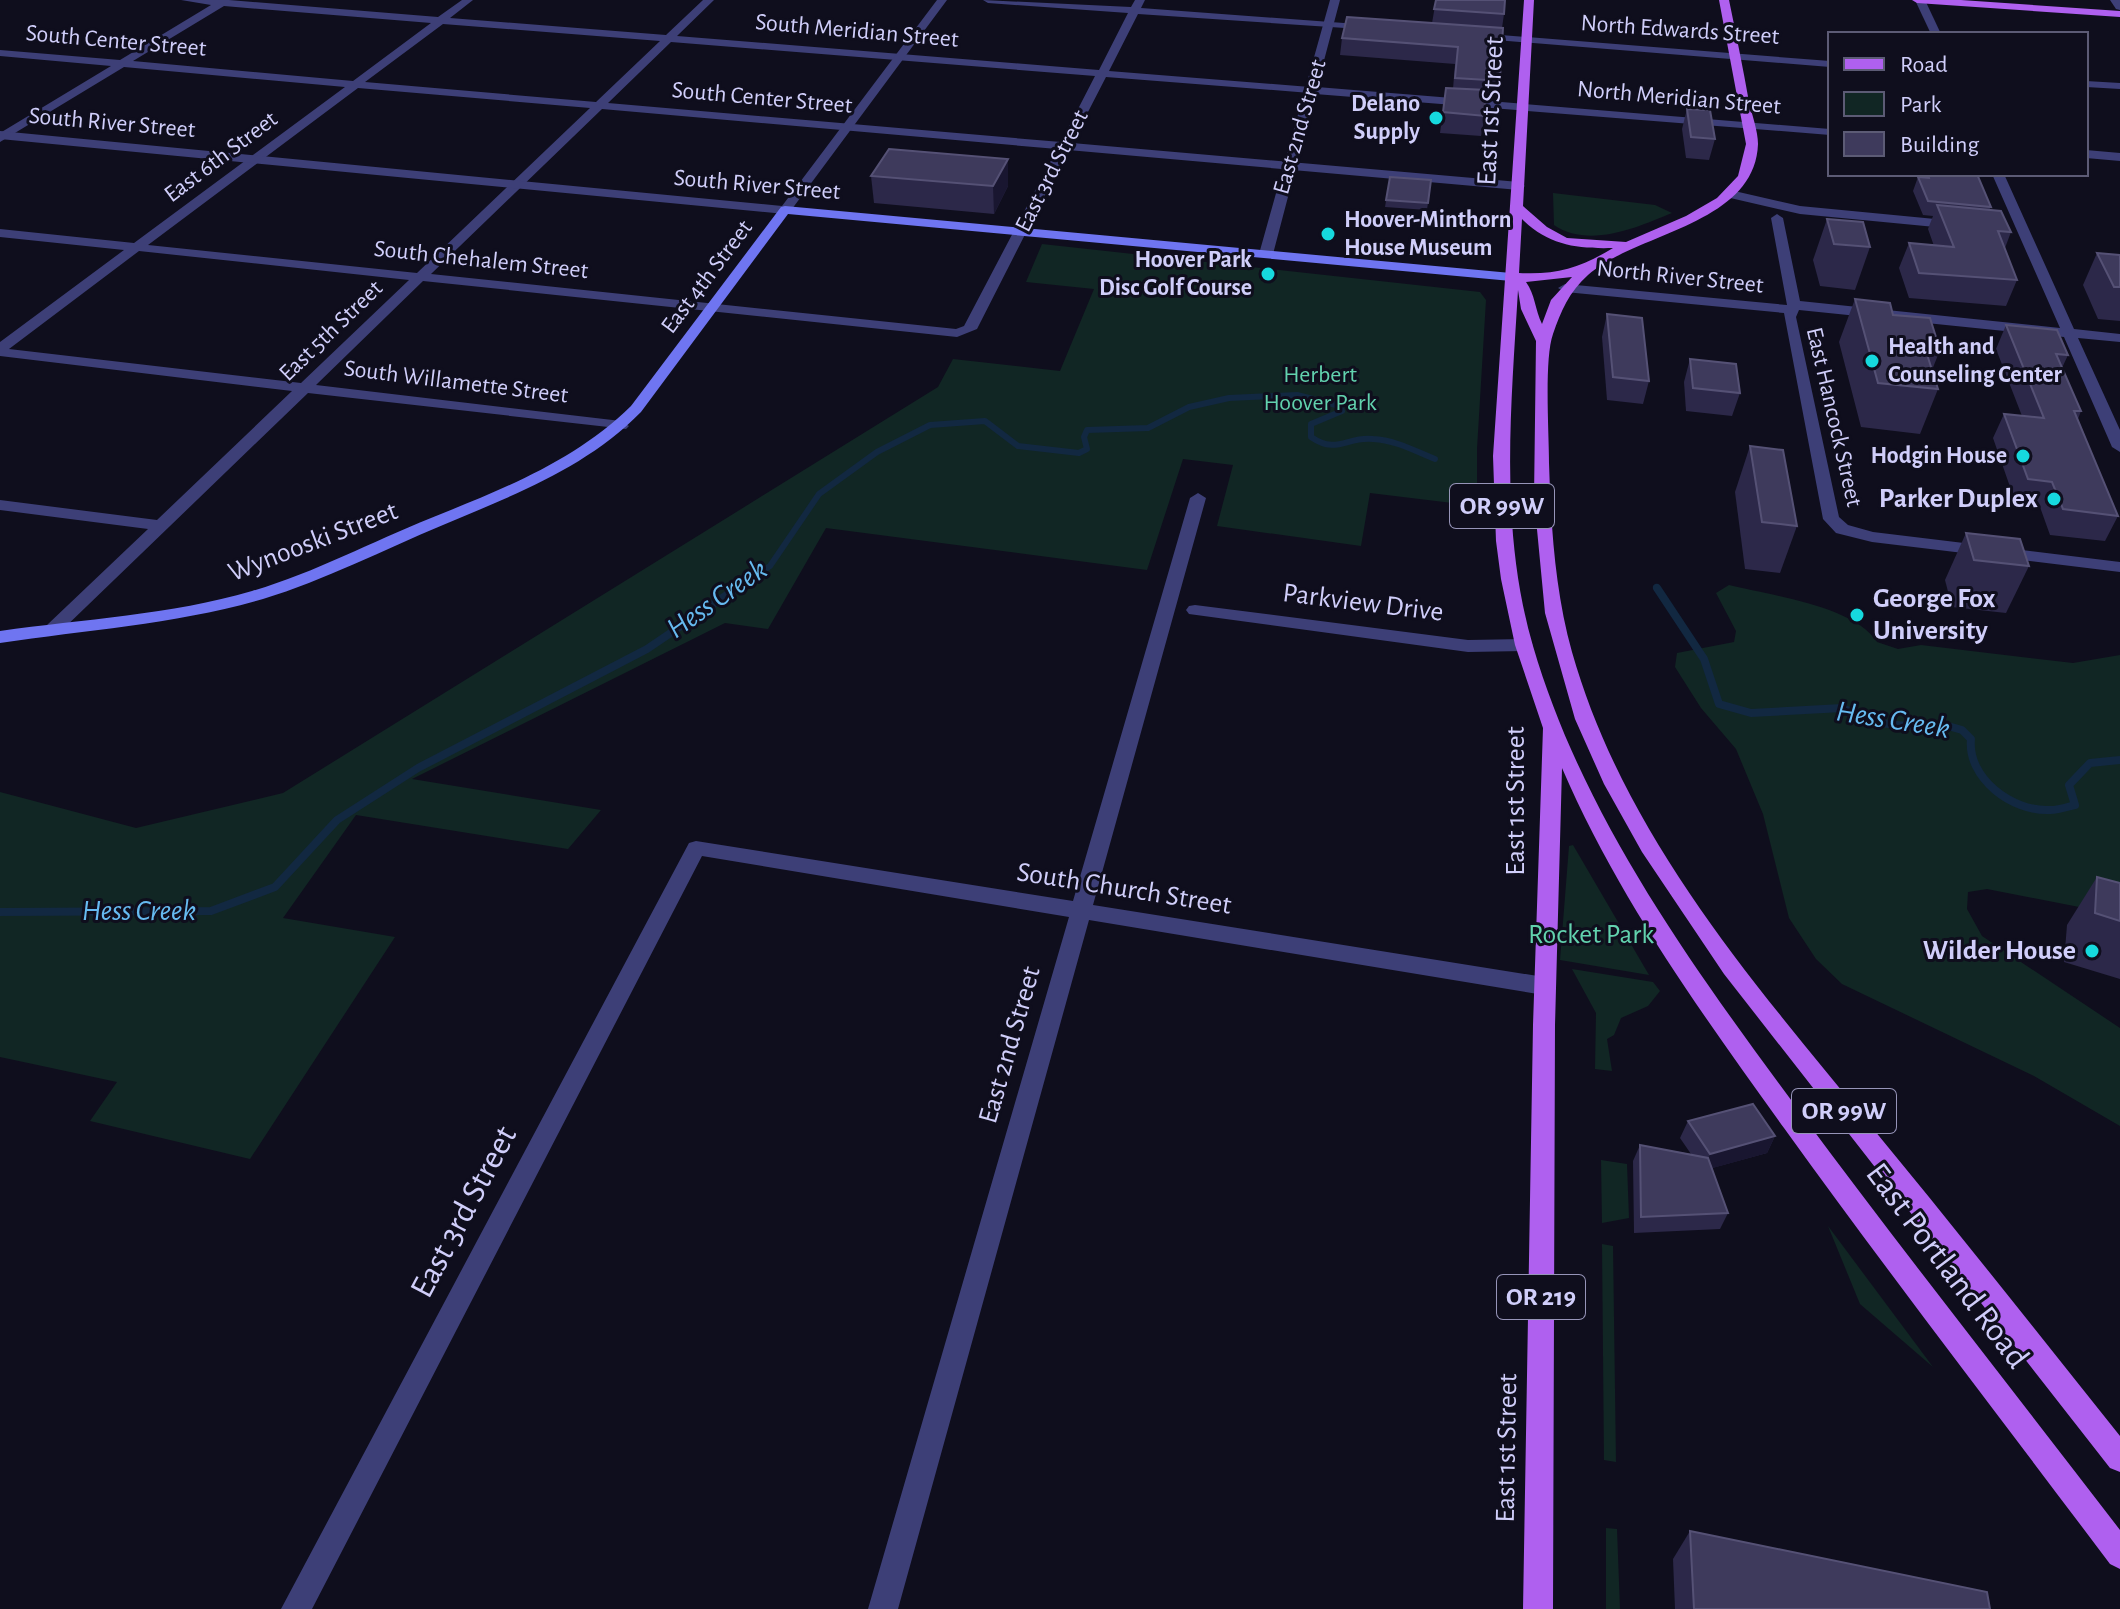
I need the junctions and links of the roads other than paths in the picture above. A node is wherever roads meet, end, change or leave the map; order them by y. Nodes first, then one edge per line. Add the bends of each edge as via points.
1 (186, 0) edge
2 (468, 0) edge
3 (709, 0) edge
4 (942, 0) edge
5 (988, 0) edge
6 (1335, 0) edge
7 (1529, 0) edge
8 (1724, 0) edge
9 (1919, 0) edge
10 (2115, 0) edge
11 (225, 2) edge
12 (1137, 5) edge
13 (2120, 7) edge
14 (2120, 14) edge
15 (440, 20) junction
16 (1328, 25) junction
17 (1376, 29) edge
18 (1935, 32) edge
19 (1464, 35) edge
20 (669, 39) junction
21 (1527, 40) junction
22 (0, 53) edge
23 (1735, 56) junction
24 (899, 57) junction
25 (122, 64) junction
26 (1828, 64) edge
27 (1102, 73) junction
28 (355, 84) junction
29 (2088, 84) edge
30 (2120, 86) edge
31 (1310, 90) junction
32 (598, 106) junction
33 (1524, 107) junction
34 (1749, 125) junction
35 (846, 127) junction
36 (1828, 132) edge
37 (2, 136) edge
38 (1065, 146) junction
39 (2088, 154) edge
40 (2120, 157) edge
41 (255, 159) junction
42 (1289, 166) junction
43 (1999, 176) edge
44 (517, 183) junction
45 (1519, 186) junction
46 (1730, 194) junction
47 (1518, 208) junction
48 (785, 210) junction
49 (1777, 218) dead end
50 (1971, 227) edge
51 (1020, 231) junction
52 (0, 233) edge
53 (1629, 244) junction
54 (138, 246) junction
55 (1266, 254) junction
56 (1583, 271) junction
57 (420, 276) junction
58 (1511, 277) junction
59 (1565, 288) junction
60 (713, 306) junction
61 (1792, 308) junction
62 (957, 333) joint
63 (2069, 333) junction
64 (2120, 338) edge
65 (1543, 341) junction
66 (0, 351) edge
67 (303, 388) junction
68 (621, 426) junction
69 (2120, 447) edge
70 (1198, 498) dead end
71 (0, 505) edge
72 (159, 525) junction
73 (2120, 567) edge
74 (1195, 610) dead end
75 (53, 629) junction
76 (0, 637) edge
77 (1524, 645) junction
78 (1553, 728) junction
79 (696, 848) joint
80 (1079, 911) junction
81 (1544, 986) junction
82 (2120, 1458) edge
83 (2120, 1554) edge
84 (296, 1609) edge
85 (883, 1609) edge
86 (1538, 1609) edge

1 - 11 street, South Meridian Street
2 - 15 street, East 6th Street
3 - 20 street, East 5th Street
4 - 24 street, East 4th Street
5 - 12 street
6 - 16 street, East 2nd Street
7 - 21 main road, East 1st Street / OR 99W
8 - 23 main road, OR 99W
9 - 14 main road
9 - 18 street
10 - 13 street
11 - 15 street, South Meridian Street
11 - 25 street
12 - 16 street
12 - 27 street, East 3rd Street
15 - 20 street, South Meridian Street
15 - 28 street, East 6th Street
16 - 17 street
16 - 31 street, East 2nd Street
19 - 21 street, North Edwards Street
20 - 24 street, South Meridian Street
20 - 32 street, East 5th Street
21 - 23 street, North Edwards Street
21 - 33 main road, East 1st Street / OR 99W
22 - 25 street, South Center Street
23 - 26 street, North Edwards Street
23 - 34 main road, OR 99W
24 - 27 street, South Meridian Street
24 - 35 street, East 4th Street
25 - 28 street, South Center Street
25 - 37 street
27 - 31 street, South Meridian Street
27 - 38 street, East 3rd Street
28 - 32 street, South Center Street
28 - 41 street, East 6th Street
29 - 30 street
31 - 33 street, South Meridian Street
31 - 42 street, East 2nd Street
32 - 35 street, South Center Street
32 - 44 street, East 5th Street
33 - 34 street, North Meridian Street
33 - 45 main road, East 1st Street / OR 99W
34 - 36 street, North Meridian Street
34 - 46 main road, OR 99W via 1750,163
35 - 38 street, South Center Street
35 - 48 street, East 4th Street
37 - 41 street, South River Street
38 - 42 street, South Center Street
38 - 51 street, East 3rd Street
39 - 40 street
41 - 44 street, South River Street
41 - 54 street, East 6th Street
42 - 45 street, South Center Street
42 - 55 street, East 2nd Street
43 - 63 street via 2018,231
44 - 48 street, South River Street
44 - 57 street, East 5th Street
45 - 47 main road, East 1st Street / OR 99W
46 - 50 street via 1800,210
46 - 53 main road, OR 99W via 1680,224
47 - 53 main road via 1540,231 1560,241
47 - 58 main road, East 1st Street / OR 99W
48 - 51 main road, South River Street
48 - 60 main road, East 4th Street
49 - 61 street, East Hancock Street
51 - 55 main road, South River Street
51 - 62 street, East 3rd Street via 970,329
52 - 54 street, South Chehalem Street
53 - 56 main road, OR 99W
54 - 57 street, South Chehalem Street
54 - 66 street, East 6th Street
55 - 58 main road, South River Street
56 - 58 main road
56 - 59 main road, OR 99W
57 - 60 street, South Chehalem Street
57 - 67 street, East 5th Street
58 - 65 main road via 1526,292
58 - 77 main road, East 1st Street / OR 99W via 1502,501
59 - 61 street, North River Street
59 - 65 main road, OR 99W
60 - 62 street, South Chehalem Street
60 - 68 main road, East 4th Street
61 - 63 street, North River Street
61 - 73 street, East Hancock Street via 1789,317 1831,519 1842,529
63 - 64 street, North River Street
63 - 69 street
65 - 82 main road, East Portland Road / OR 99W via 1541,506 1547,578 1564,655 1597,744 1648,842 1714,943
66 - 67 street, South Willamette Street
67 - 68 street, South Willamette Street
67 - 72 street, East 5th Street
68 - 75 main road, Wynooski Street via 588,451 530,479 305,577 226,602
70 - 80 street, East 2nd Street
71 - 72 street
72 - 75 street, East 5th Street
74 - 77 street, Parkview Drive via 1468,646
75 - 76 main road, Wynooski Street
77 - 78 main road, East 1st Street / OR 99W
78 - 81 main road, East 1st Street / OR 219
78 - 83 main road, East Portland Road / OR 99W via 1625,873 1709,1006
79 - 80 street, South Church Street
79 - 84 street, East 3rd Street
80 - 81 street, South Church Street
80 - 85 street, East 2nd Street
81 - 86 main road, East 1st Street / OR 219

